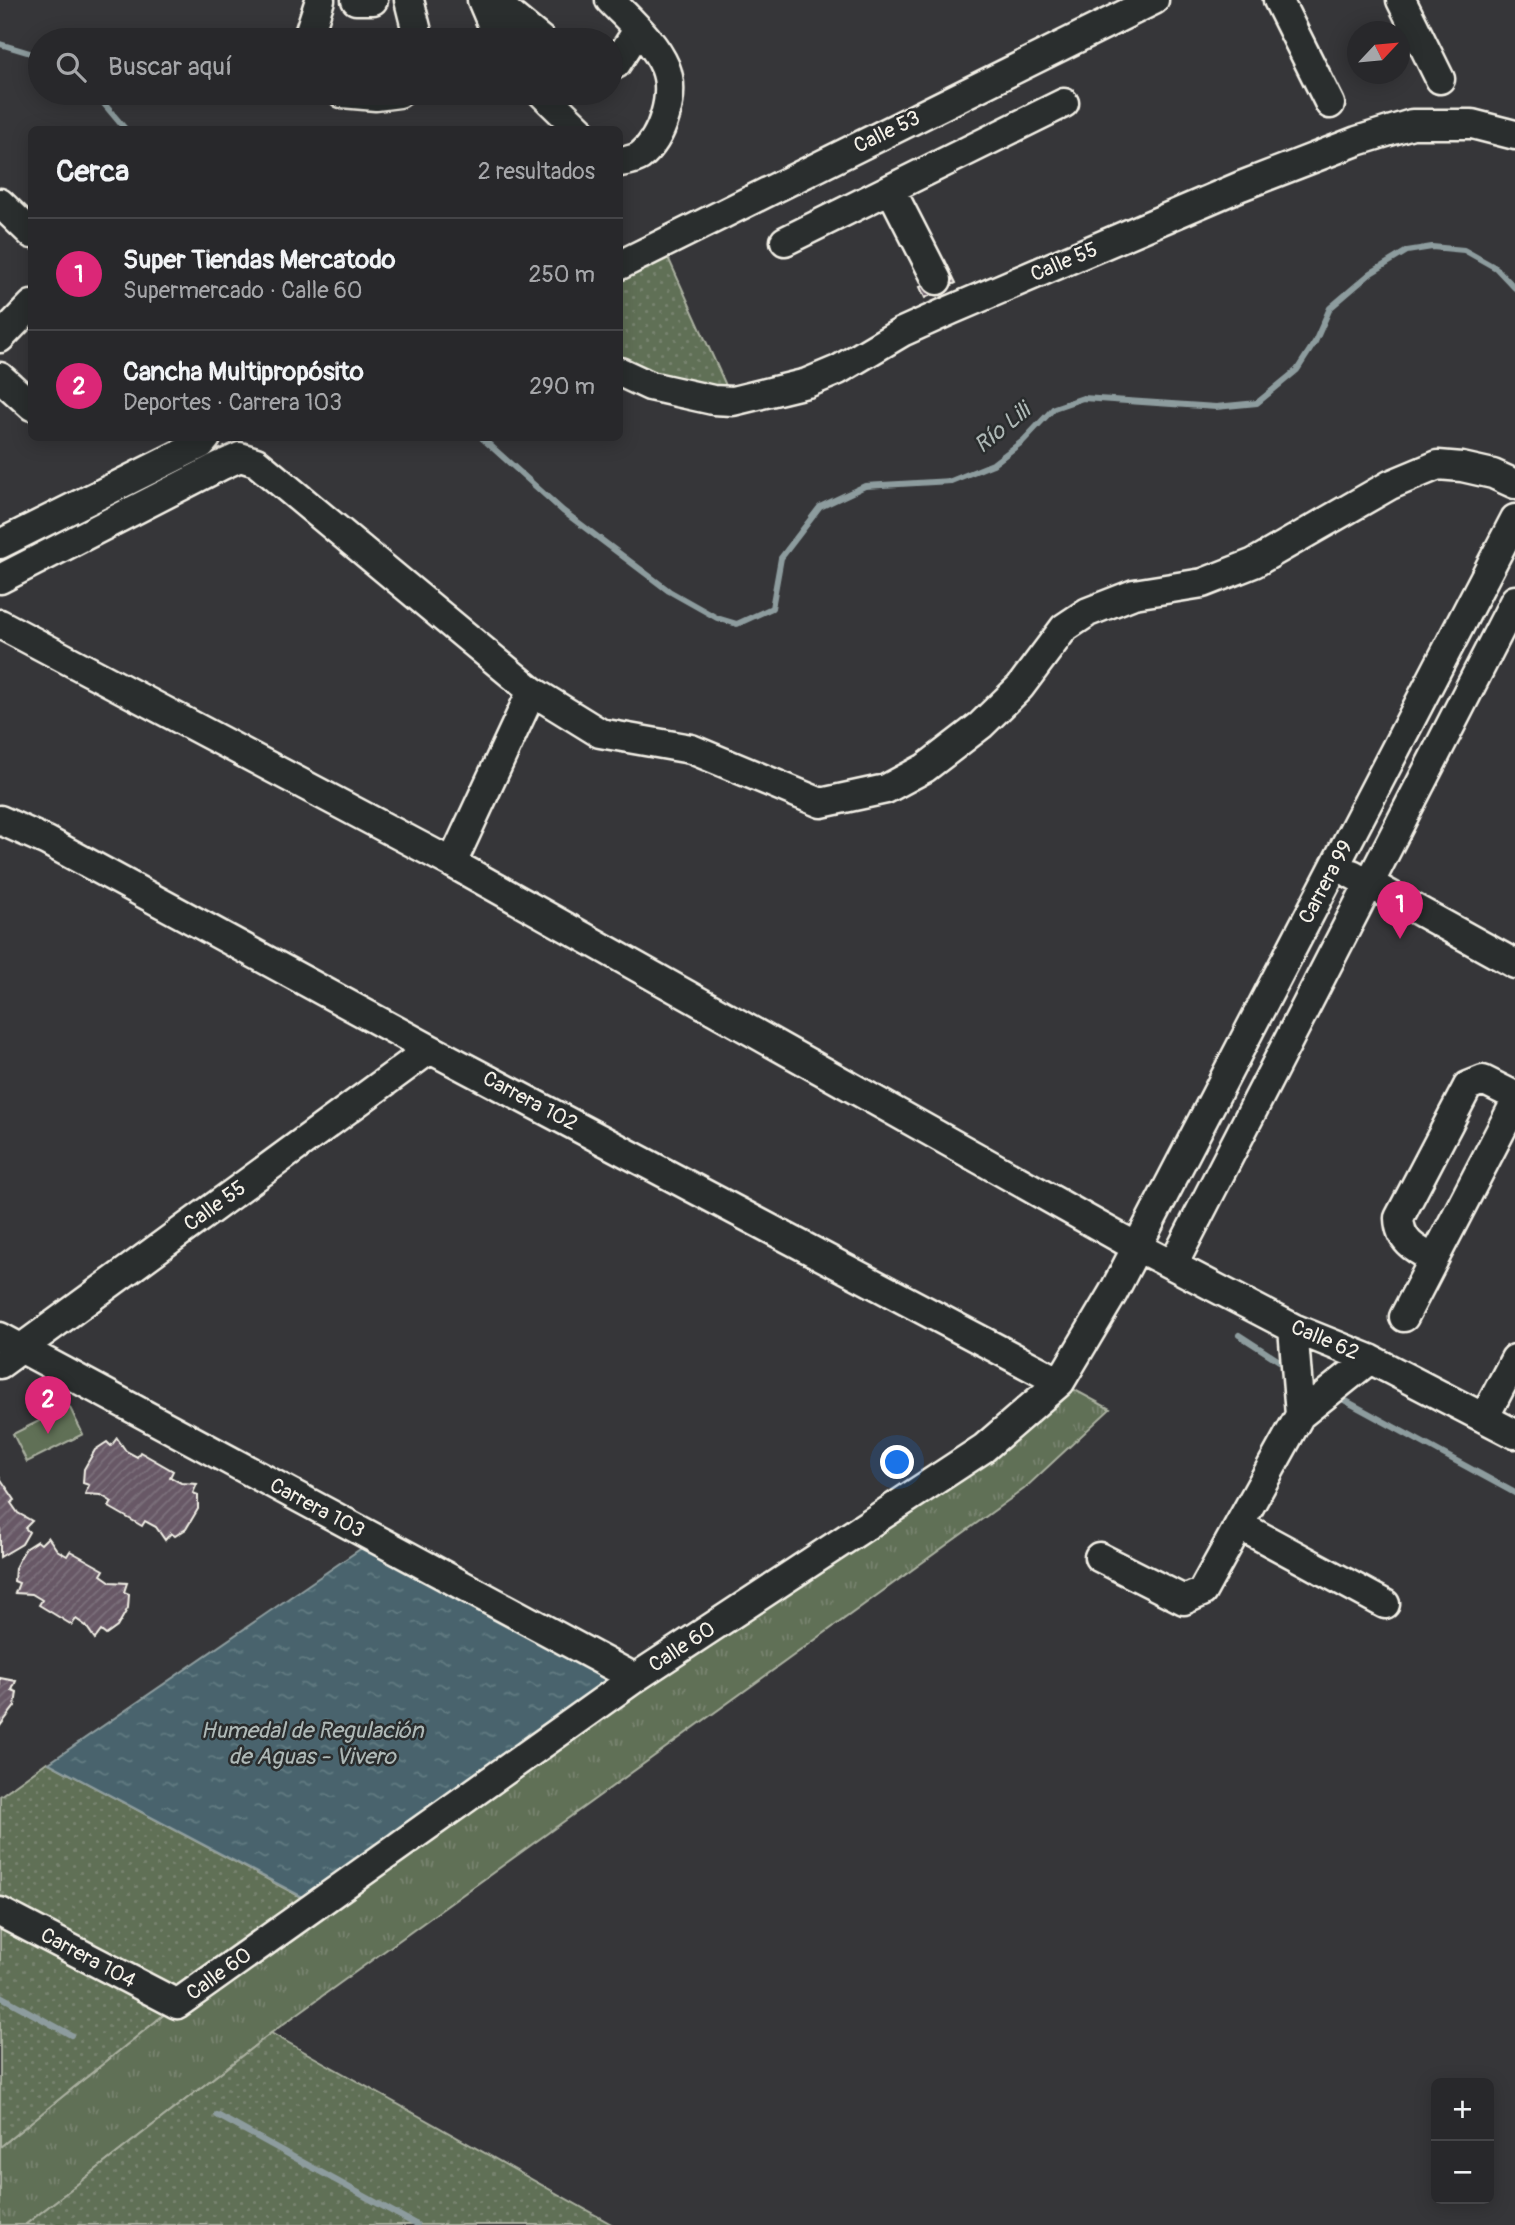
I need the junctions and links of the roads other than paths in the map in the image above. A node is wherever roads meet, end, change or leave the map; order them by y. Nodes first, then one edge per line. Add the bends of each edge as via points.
1 (320, 0) edge
2 (356, 0) edge
3 (373, 0) edge
4 (409, 0) edge
5 (482, 0) edge
6 (492, 0) edge
7 (610, 0) edge
8 (1154, 0) edge
9 (1278, 0) edge
10 (1401, 0) edge
11 (311, 28) edge
12 (416, 28) edge
13 (494, 28) edge
14 (526, 28) edge
15 (638, 30) junction
16 (623, 52) edge
17 (1440, 79) dead end
18 (1064, 103) dead end
19 (1330, 104) dead end
20 (554, 105) edge
21 (576, 126) edge
22 (1515, 135) edge
23 (623, 161) edge
24 (891, 190) junction
25 (0, 203) edge
26 (28, 230) edge
27 (785, 241) dead end
28 (623, 264) edge
29 (943, 293) junction
30 (28, 309) edge
31 (0, 338) edge
32 (623, 373) edge
33 (0, 377) edge
34 (28, 402) edge
35 (203, 441) edge
36 (1515, 484) edge
37 (1515, 519) edge
38 (0, 544) edge
39 (0, 579) edge
40 (1515, 600) edge
41 (0, 624) edge
42 (532, 691) junction
43 (0, 820) edge
44 (452, 863) junction
45 (1336, 864) junction
46 (1368, 883) junction
47 (1515, 964) edge
48 (430, 1049) junction
49 (1515, 1096) edge
50 (1515, 1102) edge
51 (1136, 1245) junction
52 (1434, 1259) junction
53 (1173, 1265) junction
54 (1404, 1317) dead end
55 (1293, 1328) junction
56 (7, 1350) edge
57 (1370, 1359) junction
58 (1515, 1359) edge
59 (1060, 1382) junction
60 (1300, 1415) junction
61 (1484, 1418) junction
62 (1515, 1434) edge
63 (1239, 1525) junction
64 (1099, 1557) dead end
65 (1385, 1604) dead end
66 (635, 1678) junction
67 (0, 1912) edge
68 (177, 2004) joint

1 - 11 street
2 - 3 street
4 - 12 street
5 - 13 street
6 - 14 street
7 - 15 street
8 - 28 street, Calle 53
9 - 19 street
10 - 17 street
15 - 16 street
15 - 23 street via 666,69 668,90 662,125 652,145 638,158
18 - 24 street
20 - 21 street
22 - 29 street, Calle 55 via 1472,124 1412,124
24 - 27 street
24 - 29 street
25 - 26 street
29 - 32 street, Calle 55 via 902,332 807,383 733,401 713,400 650,386
30 - 31 street
33 - 34 street
35 - 38 street
36 - 42 street via 1472,469 1438,465 1390,485 1254,563 1203,583 1134,594 1088,612 1064,628 1020,687 982,725 925,768 886,789 843,800 821,803 691,749 600,733
37 - 45 street, Carrera 99
39 - 42 street via 240,457 256,462
40 - 46 street, Carrera 99
41 - 44 street, Calle 62
42 - 44 street
43 - 48 street, Carrera 102 via 59,847
44 - 51 street, Calle 62
45 - 46 street
45 - 51 street, Carrera 99
46 - 47 street
46 - 53 street, Carrera 99
48 - 56 street, Calle 55
48 - 59 street, Carrera 102
49 - 52 street via 1483,1080 1468,1086 1399,1218 1402,1236
50 - 52 street
51 - 53 street, Calle 62
51 - 59 street, Calle 60
52 - 54 street
53 - 55 street, Calle 62
55 - 57 street, Calle 62
55 - 60 street
56 - 66 street, Carrera 103
57 - 60 street
57 - 61 street, Calle 62
58 - 61 street
59 - 66 street, Calle 60 via 987,1446
60 - 63 street
61 - 62 street, Calle 62
63 - 64 street via 1202,1592 1184,1600
63 - 65 street
66 - 68 street, Calle 60
67 - 68 street, Carrera 104

